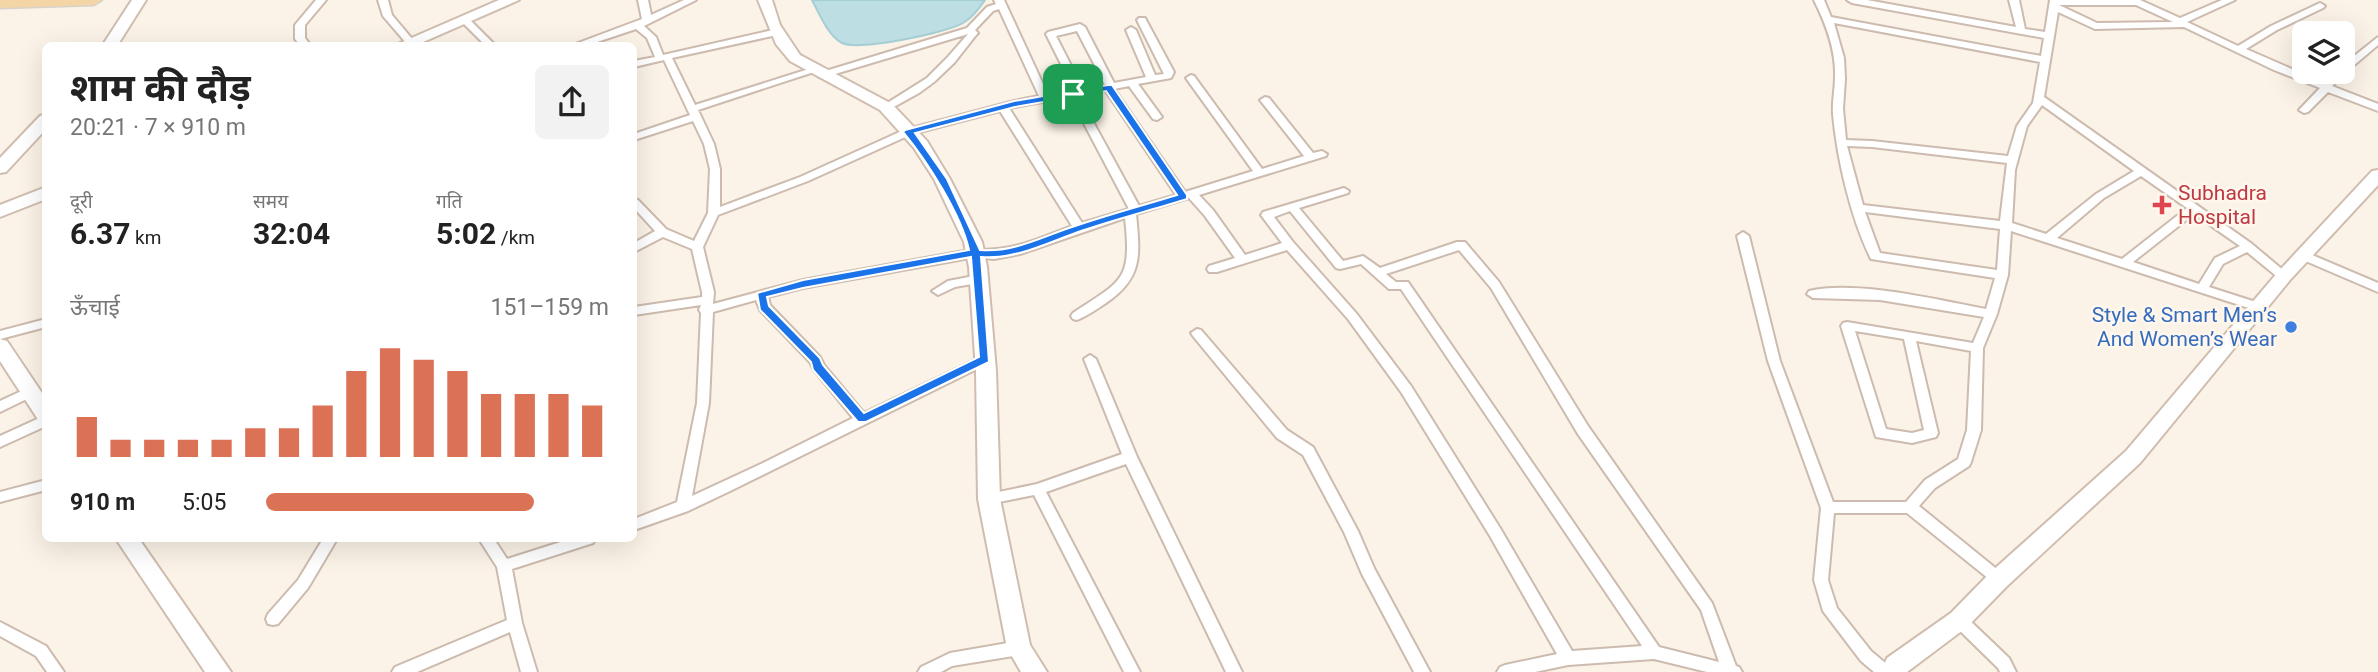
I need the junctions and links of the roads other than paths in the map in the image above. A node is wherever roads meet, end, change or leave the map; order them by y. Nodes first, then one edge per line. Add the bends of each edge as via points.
1 (94, 0) edge
2 (139, 0) edge
3 (321, 0) edge
4 (383, 0) edge
5 (512, 0) edge
6 (643, 0) edge
7 (691, 0) edge
8 (765, 0) edge
9 (1819, 0) edge
10 (1852, 0) edge
11 (2014, 0) edge
12 (2230, 0) edge
13 (2135, 1) edge
14 (0, 2) edge
15 (999, 3) edge
16 (2055, 3) edge
17 (2320, 6) dead end
18 (464, 19) junction
19 (1828, 19) junction
20 (1142, 20) dead end
21 (642, 22) junction
22 (2181, 24) junction
23 (970, 30) junction
24 (1131, 30) dead end
25 (2021, 30) junction
26 (777, 32) junction
27 (2050, 36) junction
28 (2378, 40) edge
29 (112, 42) edge
30 (303, 42) edge
31 (404, 42) edge
32 (410, 42) edge
33 (488, 42) edge
34 (585, 42) edge
35 (2238, 50) junction
36 (663, 57) junction
37 (2046, 60) junction
38 (2355, 60) edge
39 (637, 63) edge
40 (818, 72) junction
41 (1191, 78) dead end
42 (1152, 79) junction
43 (1132, 83) junction
44 (2327, 84) edge
45 (1110, 87) junction
46 (2323, 87) junction
47 (1077, 93) junction
48 (2039, 97) junction
49 (1045, 99) junction
50 (1265, 100) dead end
51 (886, 107) junction
52 (1003, 107) junction
53 (2378, 108) edge
54 (2304, 110) dead end
55 (694, 113) junction
56 (1157, 117) dead end
57 (42, 123) edge
58 (908, 132) junction
59 (637, 137) edge
60 (1843, 143) junction
61 (2013, 160) junction
62 (0, 168) edge
63 (2141, 171) junction
64 (1259, 172) junction
65 (2378, 175) edge
66 (1344, 191) dead end
67 (42, 194) edge
68 (1187, 196) junction
69 (637, 205) edge
70 (1292, 207) junction
71 (1857, 208) junction
72 (2193, 209) junction
73 (0, 211) edge
74 (1133, 212) junction
75 (714, 213) junction
76 (2008, 226) junction
77 (1079, 228) junction
78 (662, 232) junction
79 (1743, 236) dead end
80 (2048, 239) junction
81 (1289, 245) junction
82 (637, 246) edge
83 (697, 247) junction
84 (2248, 247) junction
85 (975, 253) junction
86 (2305, 256) junction
87 (1242, 260) junction
88 (2123, 264) junction
89 (1213, 270) dead end
90 (1380, 272) junction
91 (2002, 275) junction
92 (2284, 276) junction
93 (979, 279) junction
94 (2378, 288) edge
95 (2202, 289) junction
96 (938, 291) dead end
97 (1813, 294) dead end
98 (761, 295) junction
99 (706, 305) junction
100 (2258, 307) junction
101 (637, 311) edge
102 (1991, 314) junction
103 (1077, 316) dead end
104 (42, 324) edge
105 (1197, 333) dead end
106 (0, 335) edge
107 (1909, 335) junction
108 (0, 346) edge
109 (1977, 348) junction
110 (985, 359) junction
111 (1090, 359) dead end
112 (6, 368) edge
113 (30, 392) junction
114 (0, 407) edge
115 (42, 412) edge
116 (862, 419) junction
117 (42, 420) edge
118 (0, 442) edge
119 (1130, 457) junction
120 (42, 486) edge
121 (1038, 489) junction
122 (0, 496) edge
123 (989, 499) junction
124 (683, 507) junction
125 (1910, 507) junction
126 (1828, 508) junction
127 (637, 524) edge
128 (129, 542) edge
129 (328, 542) edge
130 (488, 542) edge
131 (580, 542) edge
132 (504, 566) junction
133 (1999, 579) junction
134 (273, 619) dead end
135 (1958, 620) junction
136 (515, 623) junction
137 (0, 628) edge
138 (1654, 652) junction
139 (1568, 658) junction
140 (1027, 663) edge
141 (214, 670) edge
142 (53, 671) edge
143 (1732, 671) edge
144 (400, 672) edge
145 (529, 672) edge
146 (926, 672) edge
147 (1132, 672) edge
148 (1234, 672) edge
149 (1422, 672) edge
150 (1505, 672) edge
151 (1885, 672) edge
152 (1894, 672) edge
153 (2008, 672) edge

1 - 14 main road
2 - 29 main road
3 - 30 street via 300,25
4 - 31 street
5 - 18 main road
6 - 21 street
7 - 21 street
8 - 26 main road
9 - 19 street
10 - 25 street
11 - 25 street
12 - 22 street
13 - 16 street
13 - 22 street
15 - 23 street
15 - 49 street
16 - 22 street via 2095,26
16 - 27 street
17 - 35 street
18 - 32 main road
18 - 33 street
19 - 37 street
19 - 60 street via 1840,66 1838,114
20 - 42 street via 1169,72
21 - 34 street
21 - 36 street
22 - 35 street
23 - 40 street
23 - 51 street via 973,33 925,85
24 - 42 street
25 - 27 street
26 - 36 street
26 - 40 main road via 795,58
27 - 37 street
28 - 38 street
35 - 46 street
36 - 39 street
36 - 55 street via 673,64
37 - 48 street
40 - 51 main road
40 - 55 street
41 - 64 street
42 - 43 street
43 - 45 street
43 - 56 street
44 - 46 street
45 - 47 street
45 - 47 street via 1080,27 1051,34
45 - 68 street
46 - 53 street
46 - 54 street
47 - 49 street
47 - 74 street
48 - 61 street via 2022,126
48 - 63 street
49 - 52 street
50 - 64 street via 1316,156
51 - 58 main road
52 - 58 street
52 - 77 street
55 - 59 street
55 - 75 street via 715,169
57 - 62 main road
58 - 75 street
58 - 85 main road via 942,179
60 - 61 street
60 - 71 street
61 - 76 street
63 - 72 street
63 - 80 street via 2100,196
64 - 68 street
65 - 86 main road
66 - 70 street
67 - 73 main road
68 - 74 street
68 - 87 street via 1209,213
69 - 78 street
70 - 81 street via 1267,215
70 - 90 street via 1340,265 1363,260
71 - 76 street
71 - 91 street via 1875,256
72 - 84 street
72 - 88 street
74 - 77 street
74 - 103 street via 1129,273 1123,283
75 - 83 street
76 - 80 street
76 - 91 street
77 - 85 street via 1020,250
78 - 82 street
78 - 83 street
79 - 126 street via 1774,361
80 - 88 street
81 - 87 street
81 - 139 street via 1352,316 1406,388
83 - 99 street via 708,292
84 - 92 street
84 - 95 street via 2219,261
85 - 93 main road
85 - 98 street
86 - 92 main road
86 - 94 street
87 - 89 street
88 - 95 street
90 - 138 street via 1393,286 1404,285 1419,304
90 - 143 street via 1461,245 1495,285 1583,430 1707,607
91 - 102 street
92 - 100 main road
93 - 96 street
93 - 110 main road
95 - 100 street
97 - 102 street via 1882,295
98 - 99 street
98 - 116 street via 764,307 816,360
99 - 101 street
99 - 124 street via 703,403
100 - 133 main road via 2133,457
102 - 109 street
104 - 106 street
105 - 149 street via 1282,433 1308,451
107 - 107 street via 1931,433 1912,438 1881,433 1847,326
107 - 109 street
108 - 112 main road
109 - 125 street via 1974,430 1964,462 1930,484
110 - 116 street
110 - 123 main road
111 - 119 street
112 - 113 main road
113 - 114 street
113 - 115 main road
116 - 124 street
117 - 118 street
119 - 121 street
119 - 148 street
120 - 122 street
121 - 123 street
121 - 147 street
123 - 140 main road
124 - 127 street
125 - 126 street
125 - 133 street
126 - 151 street via 1821,580 1830,611
128 - 141 main road
129 - 134 street via 303,584
130 - 132 street
131 - 132 street
132 - 136 street
133 - 135 main road
135 - 152 main road
135 - 153 street
136 - 144 street
136 - 145 street
137 - 142 street via 41,651
138 - 139 street
138 - 143 street
139 - 150 street
140 - 146 street via 950,660

